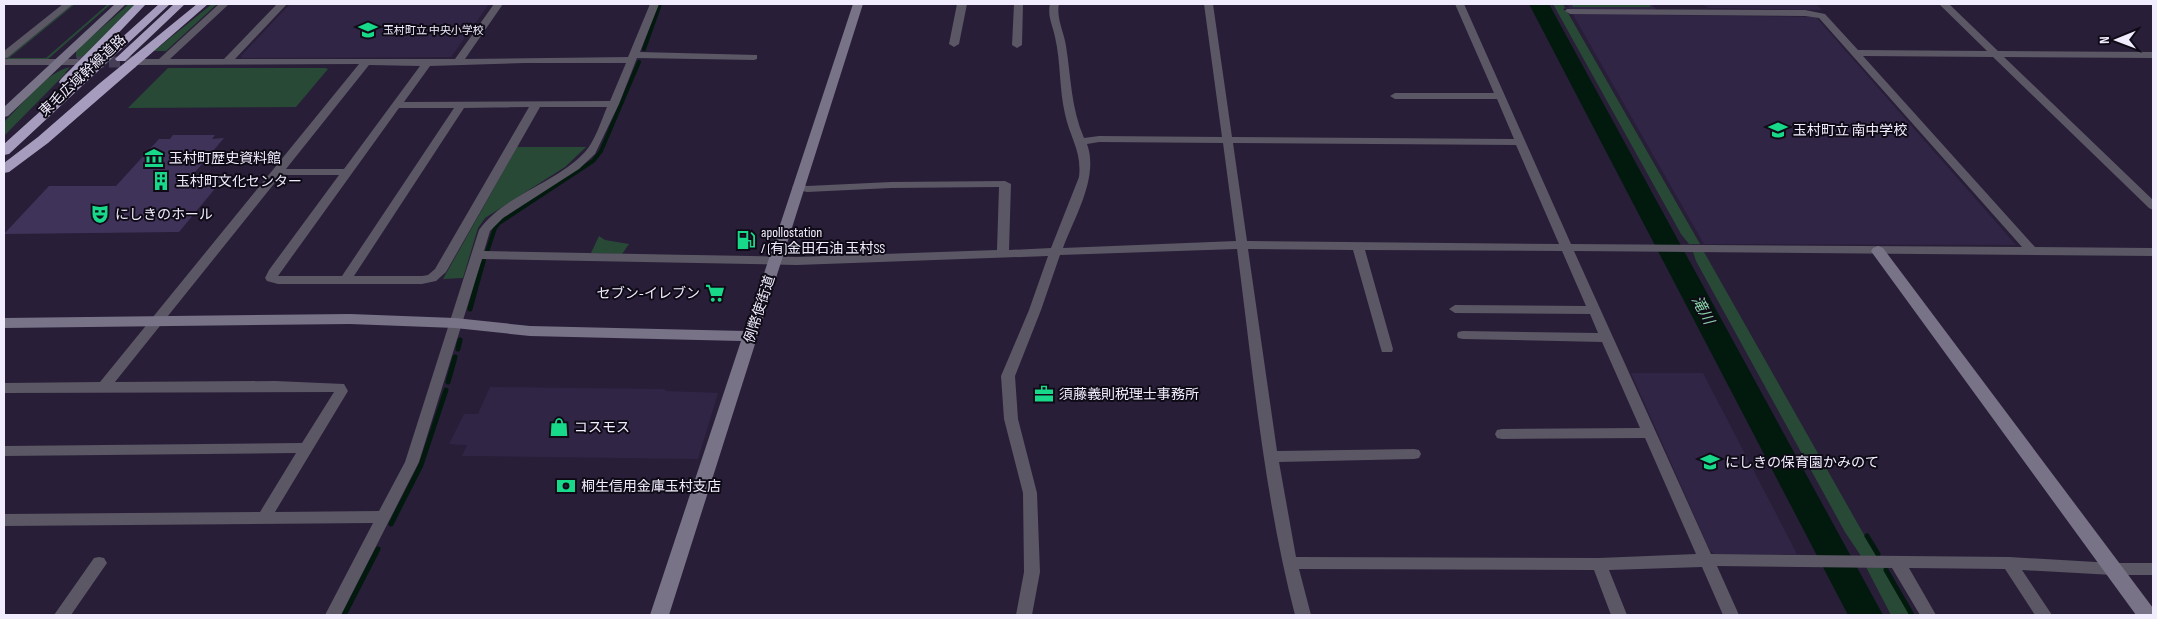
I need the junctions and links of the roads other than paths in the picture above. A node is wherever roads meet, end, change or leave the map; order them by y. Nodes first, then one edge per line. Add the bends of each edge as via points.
1 (68, 4) edge
2 (121, 4) edge
3 (141, 4) edge
4 (165, 4) edge
5 (180, 4) edge
6 (202, 4) edge
7 (224, 4) edge
8 (282, 4) edge
9 (498, 4) edge
10 (654, 4) edge
11 (858, 4) edge
12 (962, 4) edge
13 (1018, 4) edge
14 (1052, 4) edge
15 (1209, 4) edge
16 (1460, 4) edge
17 (1696, 4) edge
18 (1944, 4) edge
19 (1570, 11) dead end
20 (1702, 13) junction
21 (954, 44) dead end
22 (1017, 45) dead end
23 (1855, 53) junction
24 (1996, 54) junction
25 (2153, 55) edge
26 (4, 56) edge
27 (754, 57) dead end
28 (634, 58) junction
29 (4, 62) edge
30 (57, 62) junction
31 (77, 62) tunnel mouth
32 (136, 62) tunnel mouth
33 (161, 62) junction
34 (226, 62) junction
35 (366, 62) junction
36 (427, 63) junction
37 (457, 63) junction
38 (1395, 96) dead end
39 (1501, 96) junction
40 (536, 104) junction
41 (614, 104) junction
42 (396, 105) junction
43 (461, 105) junction
44 (4, 114) edge
45 (1082, 141) junction
46 (1228, 141) junction
47 (1521, 142) junction
48 (4, 143) edge
49 (4, 151) edge
50 (4, 169) edge
51 (276, 172) junction
52 (347, 172) junction
53 (798, 187) junction
54 (2153, 206) edge
55 (1242, 245) junction
56 (1358, 247) junction
57 (1567, 247) junction
58 (1878, 251) junction
59 (2032, 251) junction
60 (2153, 252) edge
61 (1054, 253) junction
62 (1003, 254) junction
63 (477, 255) junction
64 (775, 261) junction
65 (346, 279) junction
66 (1455, 309) dead end
67 (1594, 310) junction
68 (157, 321) junction
69 (4, 323) edge
70 (455, 323) junction
71 (1463, 335) dead end
72 (750, 336) junction
73 (1607, 338) junction
74 (1387, 349) dead end
75 (104, 387) junction
76 (4, 388) edge
77 (1650, 432) junction
78 (1502, 434) dead end
79 (306, 448) junction
80 (4, 451) edge
81 (1414, 454) dead end
82 (1271, 457) junction
83 (384, 517) junction
84 (264, 518) junction
85 (4, 520) edge
86 (1705, 560) junction
87 (1897, 562) junction
88 (99, 563) dead end
89 (1290, 563) junction
90 (2009, 563) junction
91 (1599, 564) junction
92 (2113, 569) junction
93 (2153, 569) edge
94 (62, 615) edge
95 (333, 615) edge
96 (660, 615) edge
97 (1024, 615) edge
98 (1303, 615) edge
99 (1619, 615) edge
100 (1731, 615) edge
101 (1928, 615) edge
102 (2044, 615) edge
103 (2147, 615) edge

1 - 26 street
2 - 30 street
3 - 48 highway
4 - 49 highway, 東毛広域幹線道路
5 - 50 highway, 東毛広域幹線道路
6 - 50 highway via 38,145
7 - 33 street
8 - 34 street
9 - 37 street
10 - 28 street
11 - 53 street, 例幣使街道
12 - 21 street
13 - 22 street
14 - 45 street via 1070,112
15 - 46 street
16 - 39 street
17 - 20 street
18 - 24 street
19 - 20 street
20 - 23 street via 1816,14 1825,18
23 - 24 street
23 - 59 street
24 - 25 street
24 - 54 street
27 - 28 street
28 - 37 street
28 - 41 street
29 - 30 street
30 - 31 street
30 - 44 street
32 - 33 street
33 - 34 street
34 - 35 street
35 - 36 street
35 - 51 street
36 - 37 street
36 - 42 street
38 - 39 street
39 - 47 street
40 - 41 street
40 - 43 street
40 - 65 street via 436,275 422,280
41 - 63 street via 591,152 575,167 494,219 485,230
42 - 43 street
42 - 52 street
43 - 65 street
45 - 46 street
45 - 61 street via 1087,163 1085,176
46 - 47 street
46 - 55 street
47 - 57 street
51 - 52 street
51 - 68 street
52 - 65 street via 271,276 278,280
53 - 62 street via 1005,184
53 - 64 street, 例幣使街道
55 - 56 street
55 - 61 street
55 - 82 street
56 - 57 street
56 - 74 street
57 - 58 street
57 - 67 street
58 - 59 street
58 - 92 street
59 - 60 street
61 - 62 street
61 - 97 street via 1008,376 1011,419 1030,492 1032,572
62 - 64 street
63 - 64 street
63 - 70 street
64 - 72 street, 例幣使街道
66 - 67 street
67 - 73 street
68 - 69 street
68 - 70 street via 350,319
68 - 75 street
70 - 72 street via 546,332
70 - 83 street via 414,455
71 - 73 street
72 - 96 street, 例幣使街道
73 - 77 street
75 - 76 street
75 - 79 street via 339,388
77 - 78 street
77 - 86 street
79 - 80 street
79 - 84 street
81 - 82 street
82 - 89 street
83 - 84 street
83 - 95 street
84 - 85 street
86 - 87 street
86 - 91 street
86 - 100 street
87 - 90 street
87 - 101 street
88 - 94 street
89 - 91 street
89 - 98 street
90 - 92 street
90 - 102 street
91 - 99 street
92 - 93 street
92 - 103 street

